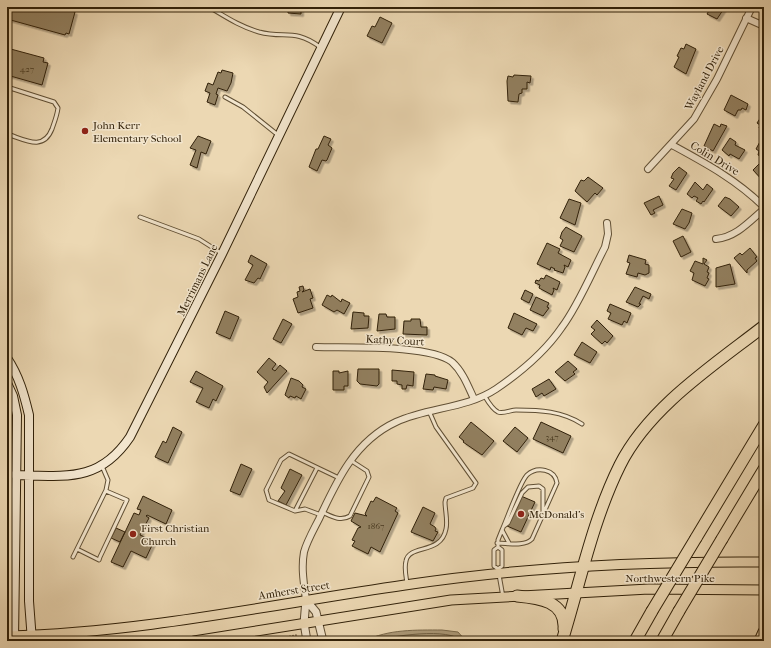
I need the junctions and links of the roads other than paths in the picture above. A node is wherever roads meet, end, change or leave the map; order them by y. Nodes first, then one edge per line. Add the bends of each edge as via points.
1 (209, 7) edge
2 (341, 7) edge
3 (752, 7) edge
4 (746, 18) junction
5 (764, 26) edge
6 (321, 49) junction
7 (7, 87) edge
8 (225, 98) dead end
9 (7, 134) edge
10 (280, 136) junction
11 (672, 145) junction
12 (648, 169) dead end
13 (764, 208) edge
14 (140, 217) dead end
15 (607, 223) dead end
16 (716, 239) dead end
17 (222, 254) junction
18 (764, 326) edge
19 (316, 347) dead end
20 (7, 358) edge
21 (7, 383) edge
22 (484, 395) junction
23 (474, 399) junction
24 (429, 411) junction
25 (582, 424) dead end
26 (764, 425) edge
27 (350, 460) junction
28 (102, 466) junction
29 (317, 468) junction
30 (764, 469) edge
31 (7, 474) edge
32 (16, 475) junction
33 (30, 475) junction
34 (339, 478) junction
35 (106, 490) junction
36 (295, 511) junction
37 (322, 514) junction
38 (543, 516) junction
39 (504, 526) junction
40 (502, 530) junction
41 (509, 543) junction
42 (498, 545) junction
43 (77, 549) junction
44 (73, 557) dead end
45 (764, 562) edge
46 (584, 567) junction
47 (499, 571) junction
48 (407, 584) junction
49 (764, 590) edge
50 (577, 592) junction
51 (518, 596) junction
52 (503, 597) junction
53 (306, 600) junction
54 (319, 620) junction
55 (304, 623) junction
56 (764, 632) edge
57 (11, 637) edge
58 (32, 638) edge
59 (563, 638) edge
60 (194, 641) edge
61 (307, 641) edge
62 (323, 641) edge
63 (635, 641) edge
64 (662, 641) edge
65 (760, 641) edge

1 - 6 lane via 231,22 244,27 266,33 295,34
2 - 6 main road, Merrimans Lane
3 - 4 street, Wayland Drive
4 - 5 street
4 - 11 street, Wayland Drive via 704,103
6 - 10 main road, Merrimans Lane
7 - 9 lane via 54,102 58,108 49,136 44,142 37,143
8 - 10 lane via 243,107
10 - 17 main road, Merrimans Lane
11 - 12 street, Wayland Drive
11 - 13 street, Colin Drive via 724,174
13 - 16 street via 737,232
14 - 17 lane via 199,239
15 - 22 street via 605,247 564,326 532,362
17 - 28 main road, Merrimans Lane via 130,437
18 - 46 highway via 688,386 640,436 620,464
19 - 23 street, Kathy Court via 419,350 436,354 456,366
20 - 33 main road via 23,390 28,415
21 - 32 main road via 17,415
22 - 23 street
22 - 25 lane via 499,412 549,412 571,417
23 - 24 street
24 - 27 street via 412,415 381,430
24 - 48 lane via 436,427 476,483 473,488 446,498 447,528 444,536 433,547 408,556 405,561
26 - 63 highway, bridge
27 - 34 street
27 - 37 lane via 367,471 369,477 350,516 340,519
28 - 33 main road, Merrimans Lane via 76,476
28 - 35 lane via 108,480
29 - 34 lane
29 - 36 lane
29 - 36 lane via 289,454 281,460 266,490 269,500
30 - 64 highway, bridge
31 - 32 street, Merrimans Lane
32 - 33 main road, Merrimans Lane
32 - 57 main road
33 - 58 main road via 29,601
34 - 37 street
35 - 43 lane
35 - 43 lane via 127,500 100,557 98,560
36 - 37 lane via 305,509
37 - 53 street via 305,550 302,566
38 - 39 lane via 542,489 533,485 525,489
38 - 39 lane via 557,483 553,474 546,470 538,470 526,476
38 - 41 lane via 529,542
39 - 40 lane
40 - 41 lane
40 - 42 lane
41 - 42 lane
42 - 47 lane via 502,550 502,566
42 - 47 lane via 494,550 494,566
43 - 44 lane
45 - 46 main road, Northwestern Pike
46 - 47 main road, Amherst Street
46 - 50 highway
47 - 48 main road, Amherst Street
47 - 52 lane
48 - 53 main road, Amherst Street
49 - 50 main road, Northwestern Pike via 649,589
50 - 51 main road
50 - 59 highway
51 - 52 main road
51 - 59 highway via 542,600 559,609 564,619
52 - 54 main road via 451,600
53 - 54 street
53 - 55 street
53 - 58 main road, Amherst Street via 152,624
54 - 55 main road
54 - 62 street
55 - 60 main road
55 - 61 street
56 - 65 highway
57 - 58 main road, Amherst Street

